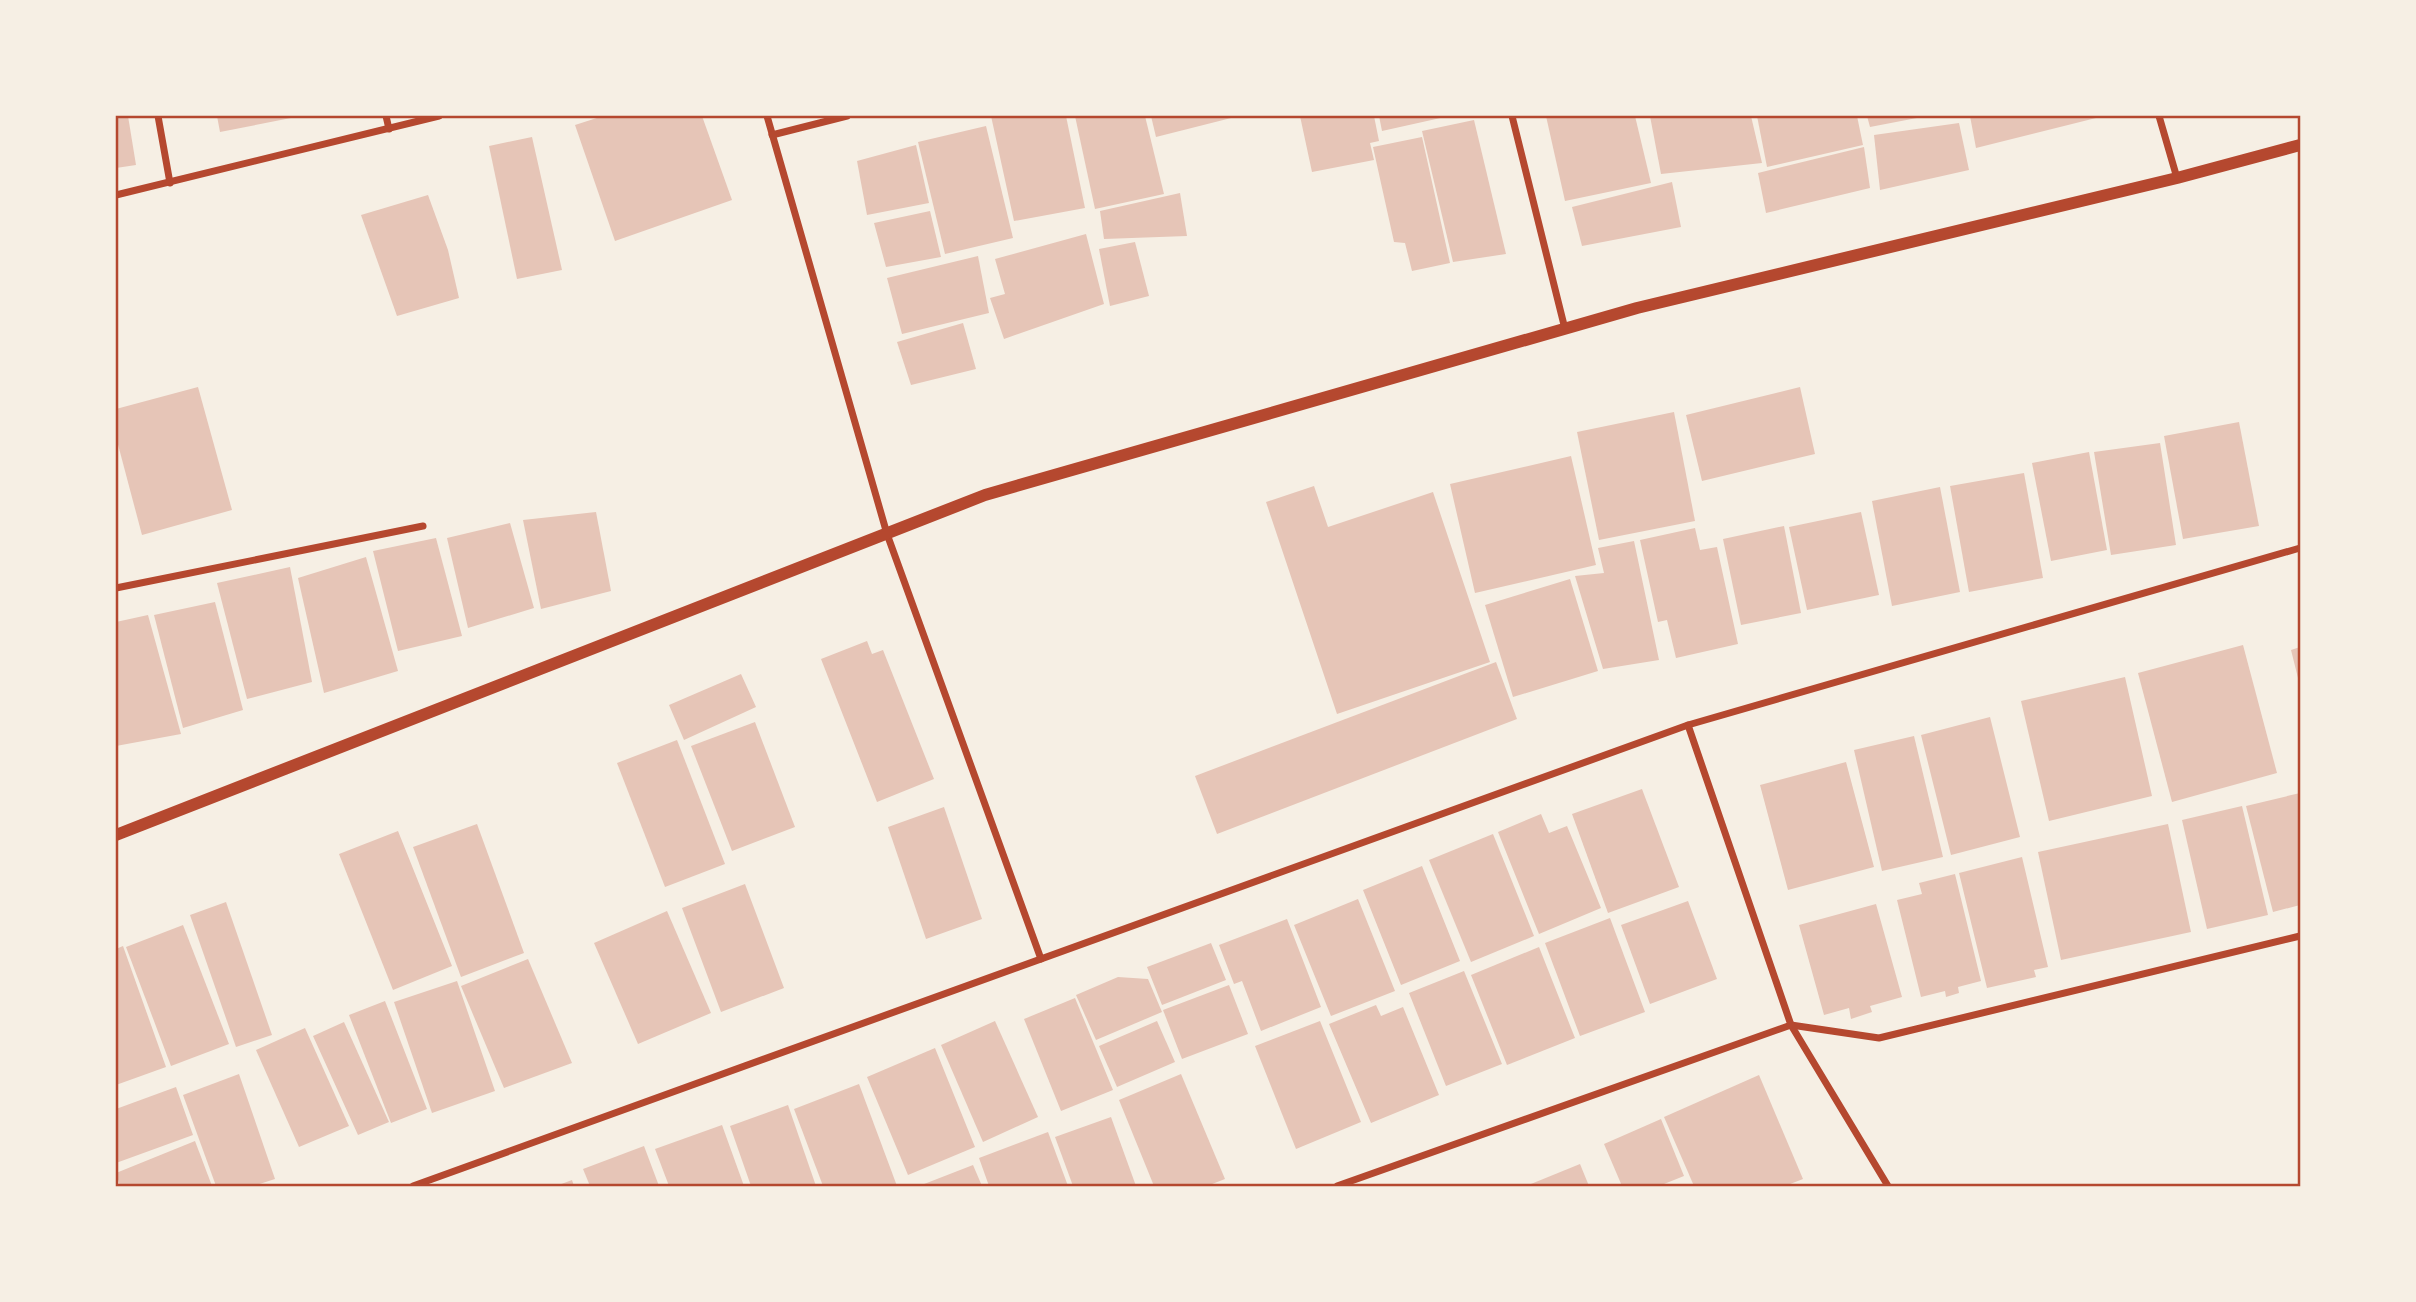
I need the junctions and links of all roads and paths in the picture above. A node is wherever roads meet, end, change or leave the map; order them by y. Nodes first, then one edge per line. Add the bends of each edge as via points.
1 (158, 116) edge
2 (386, 116) edge
3 (439, 116) edge
4 (767, 116) edge
5 (847, 116) edge
6 (1512, 116) edge
7 (2159, 116) edge
8 (389, 129) junction
9 (772, 135) junction
10 (2301, 145) edge
11 (2177, 178) junction
12 (170, 183) junction
13 (116, 195) edge
14 (1566, 330) junction
15 (424, 526) dead end
16 (887, 534) junction
17 (2301, 548) edge
18 (116, 589) edge
19 (1688, 725) junction
20 (116, 835) edge
21 (2301, 936) edge
22 (1041, 959) junction
23 (1791, 1025) junction
24 (413, 1186) edge
25 (1337, 1186) edge
26 (1888, 1186) edge

1 - 12 street
2 - 8 street
3 - 8 street
4 - 9 street
5 - 9 street
6 - 14 street
7 - 11 street
8 - 12 street
9 - 16 street
10 - 11 street
11 - 14 street via 1637,308
12 - 13 street
14 - 16 street via 985,495
15 - 18 street
16 - 20 street
16 - 22 street
17 - 19 street
19 - 22 street
19 - 23 street
21 - 23 street via 1879,1038
22 - 24 street
23 - 25 street
23 - 26 street

